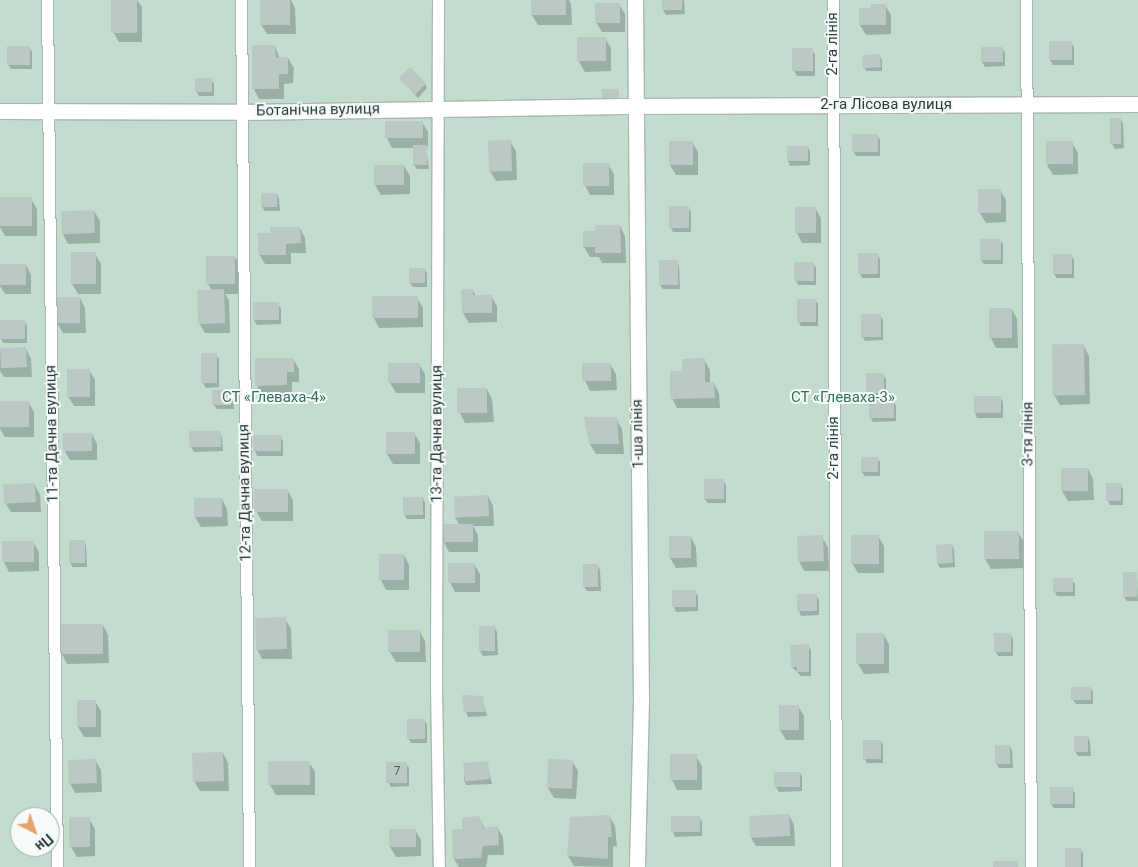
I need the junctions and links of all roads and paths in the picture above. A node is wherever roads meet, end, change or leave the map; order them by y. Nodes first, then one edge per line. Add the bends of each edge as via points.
1 (47, 0) edge
2 (241, 0) edge
3 (438, 0) edge
4 (635, 0) edge
5 (833, 0) edge
6 (1026, 0) edge
7 (833, 104) junction
8 (1026, 104) junction
9 (1138, 104) edge
10 (635, 107) junction
11 (439, 108) junction
12 (48, 110) junction
13 (0, 111) edge
14 (241, 112) junction
15 (57, 867) edge
16 (249, 867) edge
17 (439, 867) edge
18 (637, 867) edge
19 (836, 867) edge
20 (1031, 867) edge

1 - 12 lane, 11-та Дачна вулиця
2 - 14 lane, 12-та Дачна вулиця
3 - 11 lane, 13-та Дачна вулиця
4 - 10 street, 1-ша лінія
5 - 7 lane, 2-га лінія
6 - 8 lane, 3-тя лінія
7 - 8 street, 2-га Лісова вулиця
7 - 10 street, 2-га Лісова вулиця
7 - 19 lane, 2-га лінія
8 - 9 street, 2-га Лісова вулиця
8 - 20 lane, 3-тя лінія
10 - 11 street, Ботанічна вулиця
10 - 18 street, 1-ша лінія via 641,701
11 - 14 street, Ботанічна вулиця
11 - 17 lane, 13-та Дачна вулиця via 436,676
12 - 13 street, Ботанічна вулиця
12 - 14 street, Ботанічна вулиця
12 - 15 lane, 11-та Дачна вулиця
14 - 16 lane, 12-та Дачна вулиця

